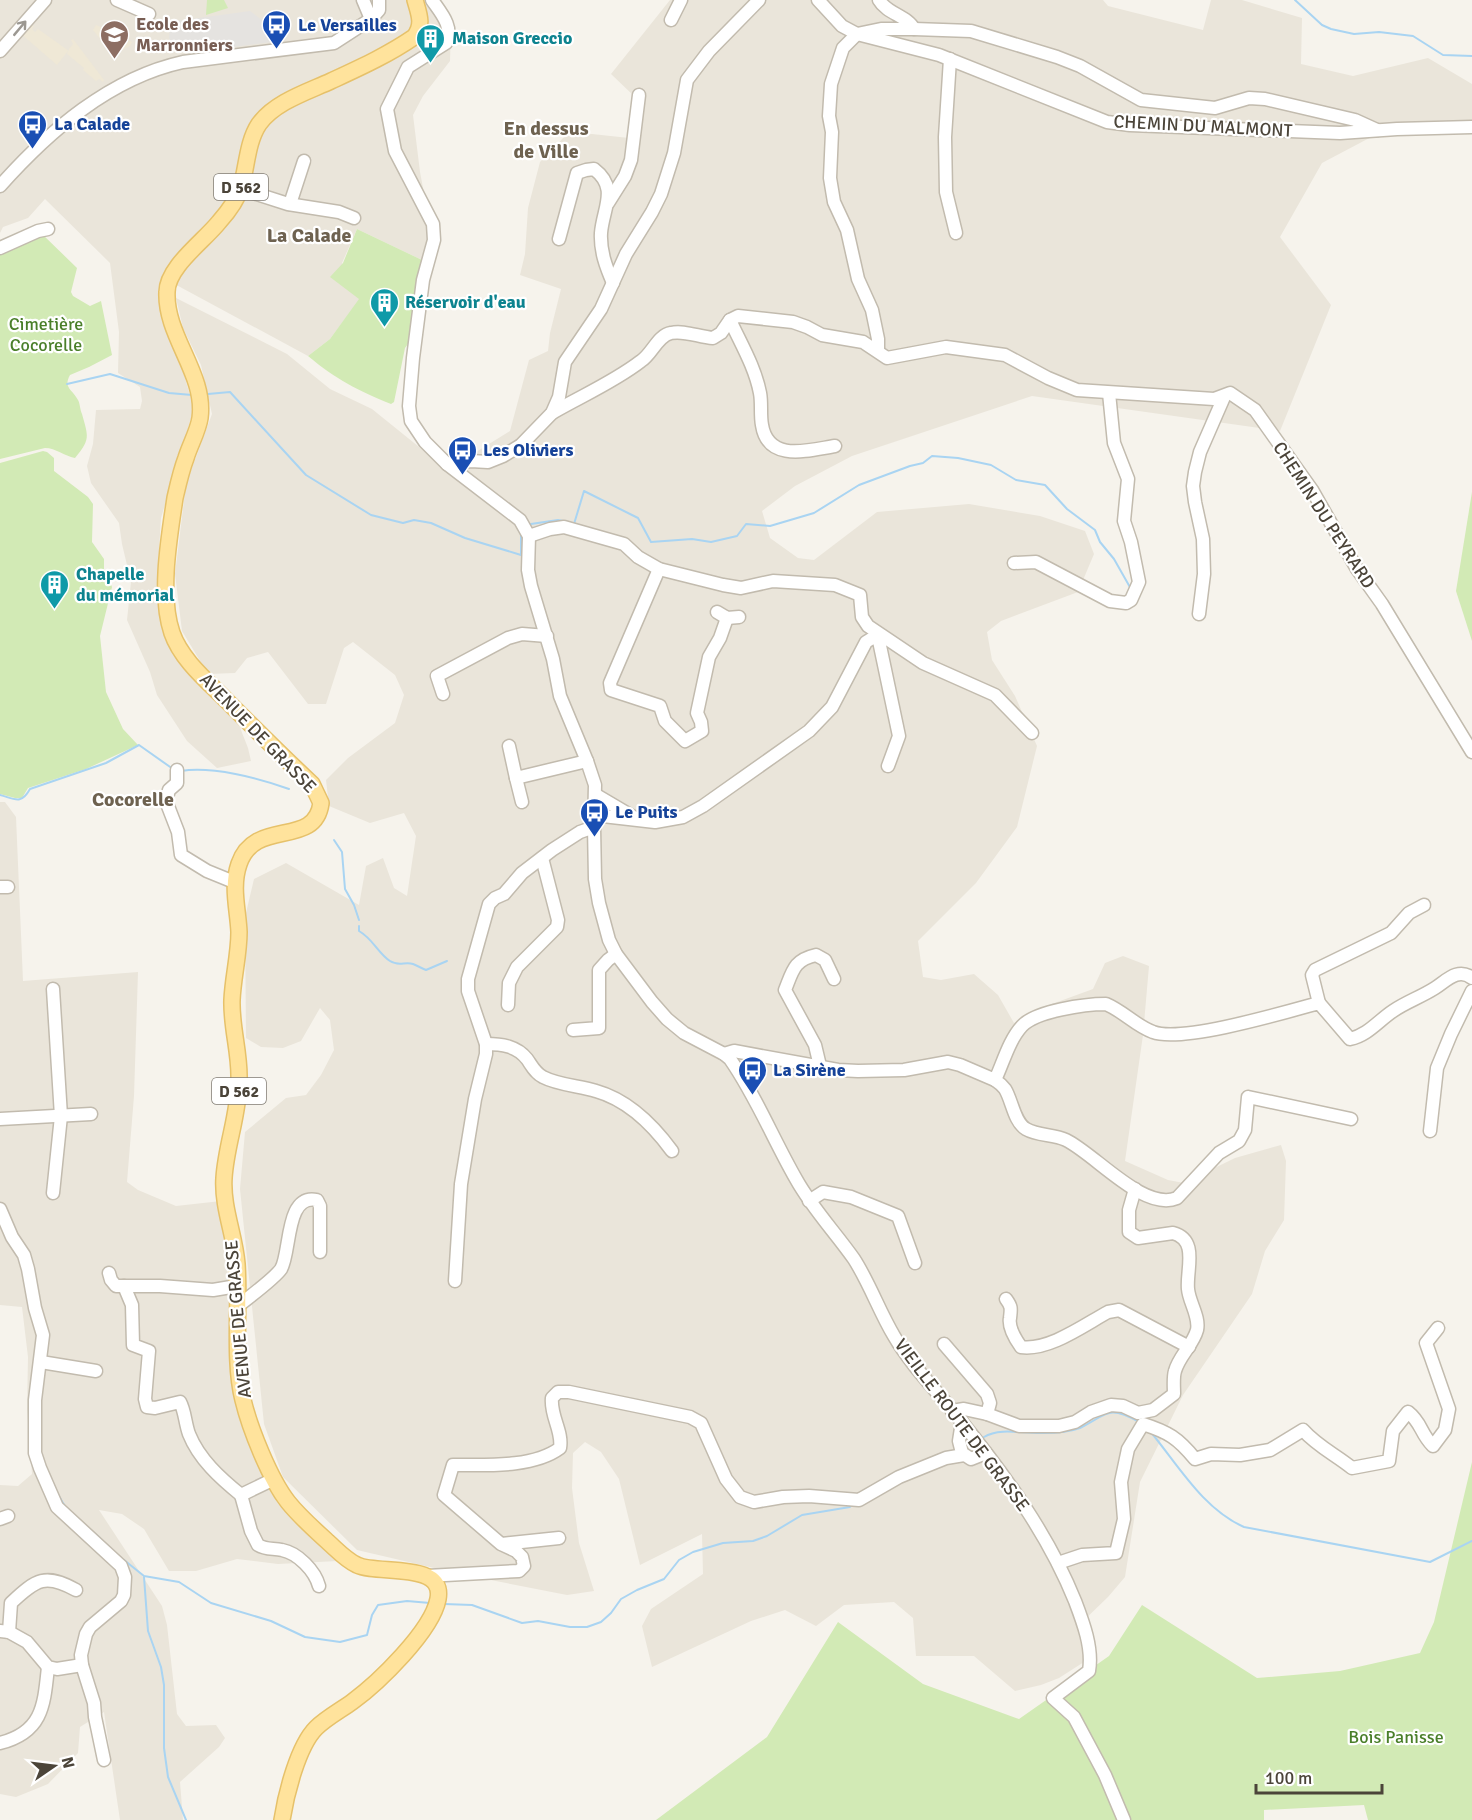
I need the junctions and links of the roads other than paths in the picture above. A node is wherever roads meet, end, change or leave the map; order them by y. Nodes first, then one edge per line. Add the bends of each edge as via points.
1 (117, 0) edge
2 (363, 0) edge
3 (380, 0) edge
4 (414, 0) edge
5 (432, 0) edge
6 (681, 0) edge
7 (759, 0) edge
8 (879, 0) edge
9 (41, 2) edge
10 (824, 2) edge
11 (149, 15) dead end
12 (371, 19) junction
13 (671, 20) dead end
14 (914, 29) junction
15 (857, 34) junction
16 (0, 51) edge
17 (950, 59) junction
18 (639, 95) dead end
19 (1472, 128) edge
20 (1378, 130) junction
21 (304, 161) dead end
22 (0, 186) edge
23 (241, 189) junction
24 (290, 204) junction
25 (606, 206) junction
26 (354, 218) dead end
27 (48, 229) dead end
28 (956, 233) dead end
29 (560, 239) dead end
30 (0, 248) edge
31 (613, 282) junction
32 (730, 320) junction
33 (878, 351) junction
34 (1109, 393) junction
35 (1224, 397) junction
36 (552, 413) junction
37 (835, 446) dead end
38 (447, 464) junction
39 (529, 536) junction
40 (1014, 563) dead end
41 (659, 568) junction
42 (1199, 614) dead end
43 (728, 616) dead end
44 (547, 636) junction
45 (443, 694) dead end
46 (1032, 733) dead end
47 (509, 746) dead end
48 (1472, 752) edge
49 (587, 761) junction
50 (888, 766) dead end
51 (177, 772) dead end
52 (516, 778) junction
53 (596, 795) junction
54 (522, 802) dead end
55 (638, 820) junction
56 (594, 821) junction
57 (542, 858) junction
58 (234, 882) junction
59 (1424, 905) dead end
60 (616, 954) junction
61 (1472, 978) edge
62 (834, 980) dead end
63 (53, 989) dead end
64 (1472, 991) edge
65 (1319, 1003) junction
66 (508, 1005) dead end
67 (573, 1030) dead end
68 (486, 1044) junction
69 (724, 1054) junction
70 (820, 1066) junction
71 (995, 1080) junction
72 (91, 1114) dead end
73 (61, 1116) junction
74 (0, 1119) edge
75 (1351, 1119) dead end
76 (1430, 1131) dead end
77 (672, 1150) dead end
78 (1135, 1189) junction
79 (53, 1193) dead end
80 (809, 1201) junction
81 (0, 1209) edge
82 (320, 1252) dead end
83 (915, 1263) dead end
84 (110, 1273) dead end
85 (455, 1281) dead end
86 (124, 1286) junction
87 (237, 1286) junction
88 (1006, 1299) dead end
89 (238, 1306) junction
90 (1438, 1328) dead end
91 (944, 1344) dead end
92 (1189, 1347) junction
93 (41, 1362) junction
94 (96, 1371) dead end
95 (952, 1411) junction
96 (987, 1414) junction
97 (962, 1422) junction
98 (962, 1449) junction
99 (986, 1453) junction
100 (274, 1479) junction
101 (241, 1495) junction
102 (559, 1538) dead end
103 (501, 1544) junction
104 (1058, 1563) junction
105 (427, 1575) junction
106 (319, 1587) dead end
107 (76, 1590) dead end
108 (4, 1631) edge
109 (82, 1665) junction
110 (48, 1667) junction
111 (0, 1743) edge
112 (104, 1760) dead end
113 (282, 1820) edge
114 (1124, 1820) edge

1 - 11 street
2 - 12 street
3 - 12 street via 379,10
4 - 23 main road, AVENUE DE GRASSE / D 562 via 421,24 414,37 265,117 252,138
5 - 38 street via 446,21 449,37 446,43 408,67 387,109 395,152 433,224 434,240 423,280 413,358 411,421
6 - 13 street
7 - 31 street via 709,51 687,80 667,177
8 - 14 street
16 -> 9 street
10 - 15 street, CHEMIN DU MALMONT via 842,26
12 - 22 street via 334,43 166,65 109,91 33,150
14 - 15 street
14 - 20 street via 971,31 1057,57 1141,100 1215,108 1265,99 1355,120
15 - 17 street, CHEMIN DU MALMONT
15 - 33 street via 843,48 831,84 830,178 858,279 874,317
17 - 20 street, CHEMIN DU MALMONT via 1119,124 1328,133
17 - 28 street via 946,192
18 - 25 street via 631,160
19 - 20 street, CHEMIN DU MALMONT
21 - 24 street
23 - 24 street
23 - 58 main road, AVENUE DE GRASSE / D 562 via 218,224 179,265 167,286 171,317 197,386 201,410 175,498 167,565 168,613 182,652 312,784 321,803 316,820 310,825 267,837 246,850
24 - 26 street
25 - 29 street via 609,193 602,175 594,169 577,174
25 - 31 street via 602,248
27 - 30 street
31 - 36 street via 601,309 565,362
32 - 33 street, CHEMIN DU PEYRARD via 738,316 793,322 822,335 863,342
32 - 36 street via 712,338 668,333 625,374
32 - 37 street via 755,372 762,426 772,445 792,453
33 - 34 street, CHEMIN DU PEYRARD via 887,358 946,347 1005,355 1077,390
34 - 35 street, CHEMIN DU PEYRARD
34 - 40 street via 1114,443 1128,478 1124,521 1139,582 1131,600 1110,601 1036,562
35 - 42 street via 1200,452 1193,486 1203,539
35 - 48 street, CHEMIN DU PEYRARD via 1230,393 1255,410 1306,480
36 - 38 street via 521,445 503,456 488,462
38 - 39 street via 520,520
39 - 41 street via 564,527 624,544
39 - 44 street, VIEILLE ROUTE DE GRASSE via 528,570
41 - 43 street via 610,683 611,690 660,706 665,721 685,741 702,731 697,713 709,657
41 - 46 street via 741,588 783,581 835,585 860,595 862,617 868,626 923,663 995,695
44 - 45 street via 522,634 508,638 437,675
44 - 49 street, VIEILLE ROUTE DE GRASSE via 564,707
47 - 52 street
49 - 52 street
49 - 53 street, VIEILLE ROUTE DE GRASSE
50 - 55 street via 899,736 879,641 874,637 866,642 832,707 809,731 683,817 655,822
51 - 58 street via 177,783 169,790 166,801 182,855
52 - 54 street
53 - 55 street
53 - 56 street, VIEILLE ROUTE DE GRASSE
55 - 56 street
56 - 57 street
56 - 60 street, VIEILLE ROUTE DE GRASSE via 595,879
57 - 66 street via 557,927 517,967 509,983
57 - 68 street via 486,908 467,986
58 - 87 main road, AVENUE DE GRASSE / D 562 via 239,948 232,1016 240,1080 224,1178
59 - 65 street via 1390,933 1315,970 1312,975
60 - 67 street via 599,970 599,1028
60 - 69 street, VIEILLE ROUTE DE GRASSE via 667,1019 684,1033
61 - 65 street via 1467,974 1450,976 1394,1010 1362,1036 1350,1039
62 - 70 street via 825,960 816,955 806,957 797,963 785,990 815,1044
63 - 73 street
64 - 76 street via 1437,1068
65 - 71 street via 1179,1035 1152,1032 1106,1004 1049,1013 1021,1027
68 - 77 street via 499,1044 522,1053 536,1072 549,1080 619,1101 653,1126
68 - 85 street via 461,1184
69 - 70 street via 734,1051
69 - 80 street, VIEILLE ROUTE DE GRASSE via 744,1082
70 - 71 street via 876,1071 948,1062
71 - 78 street via 1004,1088 1026,1129 1068,1141
72 - 73 street
73 - 74 street
73 - 79 street
75 - 78 street via 1248,1097 1245,1130 1239,1141 1219,1153 1177,1198 1169,1202 1158,1200
78 - 92 street via 1129,1210 1129,1232 1138,1238 1178,1234 1188,1247 1188,1288 1198,1327
80 - 83 street via 822,1192 838,1193 898,1216
80 - 95 street, VIEILLE ROUTE DE GRASSE via 854,1259 894,1336
81 - 93 street via 28,1269 43,1335
82 - 89 street via 320,1206 317,1200 310,1199 294,1215 281,1269
84 - 86 street via 116,1286
86 - 87 street via 213,1290
86 - 101 street via 132,1305 134,1345 149,1351 147,1407 180,1402 189,1433 201,1454 219,1477
87 - 89 main road, AVENUE DE GRASSE / D 562
88 - 92 street via 1011,1305 1015,1339 1021,1347 1047,1345 1108,1312 1119,1310
89 - 100 main road, AVENUE DE GRASSE / D 562 via 243,1401
90 - 104 street via 1426,1343 1449,1409 1445,1430 1433,1446 1423,1436 1418,1420 1408,1412 1394,1431 1389,1461 1352,1468 1303,1430 1270,1450 1195,1459 1165,1431 1143,1424 1128,1449 1121,1482 1124,1519 1116,1553 1082,1555
91 - 96 street via 987,1394
92 - 96 street via 1175,1370 1174,1394 1153,1410 1138,1413 1111,1405 1059,1426 1019,1426
93 - 94 street
93 - 109 street via 35,1400 35,1453 48,1490 57,1507 124,1571 124,1596 86,1634
95 - 96 street via 964,1409
95 - 97 street, VIEILLE ROUTE DE GRASSE
97 - 98 street
97 - 99 street, VIEILLE ROUTE DE GRASSE
98 - 99 street via 971,1459
98 - 103 street via 859,1500 809,1496 754,1502 740,1497 726,1479 701,1423 679,1415 558,1392 552,1398 551,1408 562,1439 560,1448 551,1455 507,1464 453,1465 444,1495
99 - 104 street, VIEILLE ROUTE DE GRASSE via 1027,1510
100 - 101 street
100 - 105 main road, AVENUE DE GRASSE / D 562 via 305,1521 357,1566
101 - 106 street via 258,1545 283,1550 311,1567
102 - 103 street
103 - 105 street via 522,1557 524,1566 519,1571
104 - 114 street, VIEILLE ROUTE DE GRASSE via 1083,1620 1091,1662 1089,1671 1053,1698 1074,1717
105 - 113 main road via 437,1586 438,1598 427,1626 355,1700 317,1727 300,1758
107 - 108 street via 48,1579 27,1589 11,1603
108 - 110 street via 27,1642
109 - 110 street
109 - 112 street via 94,1702
110 - 111 street via 44,1703 36,1721 21,1736

